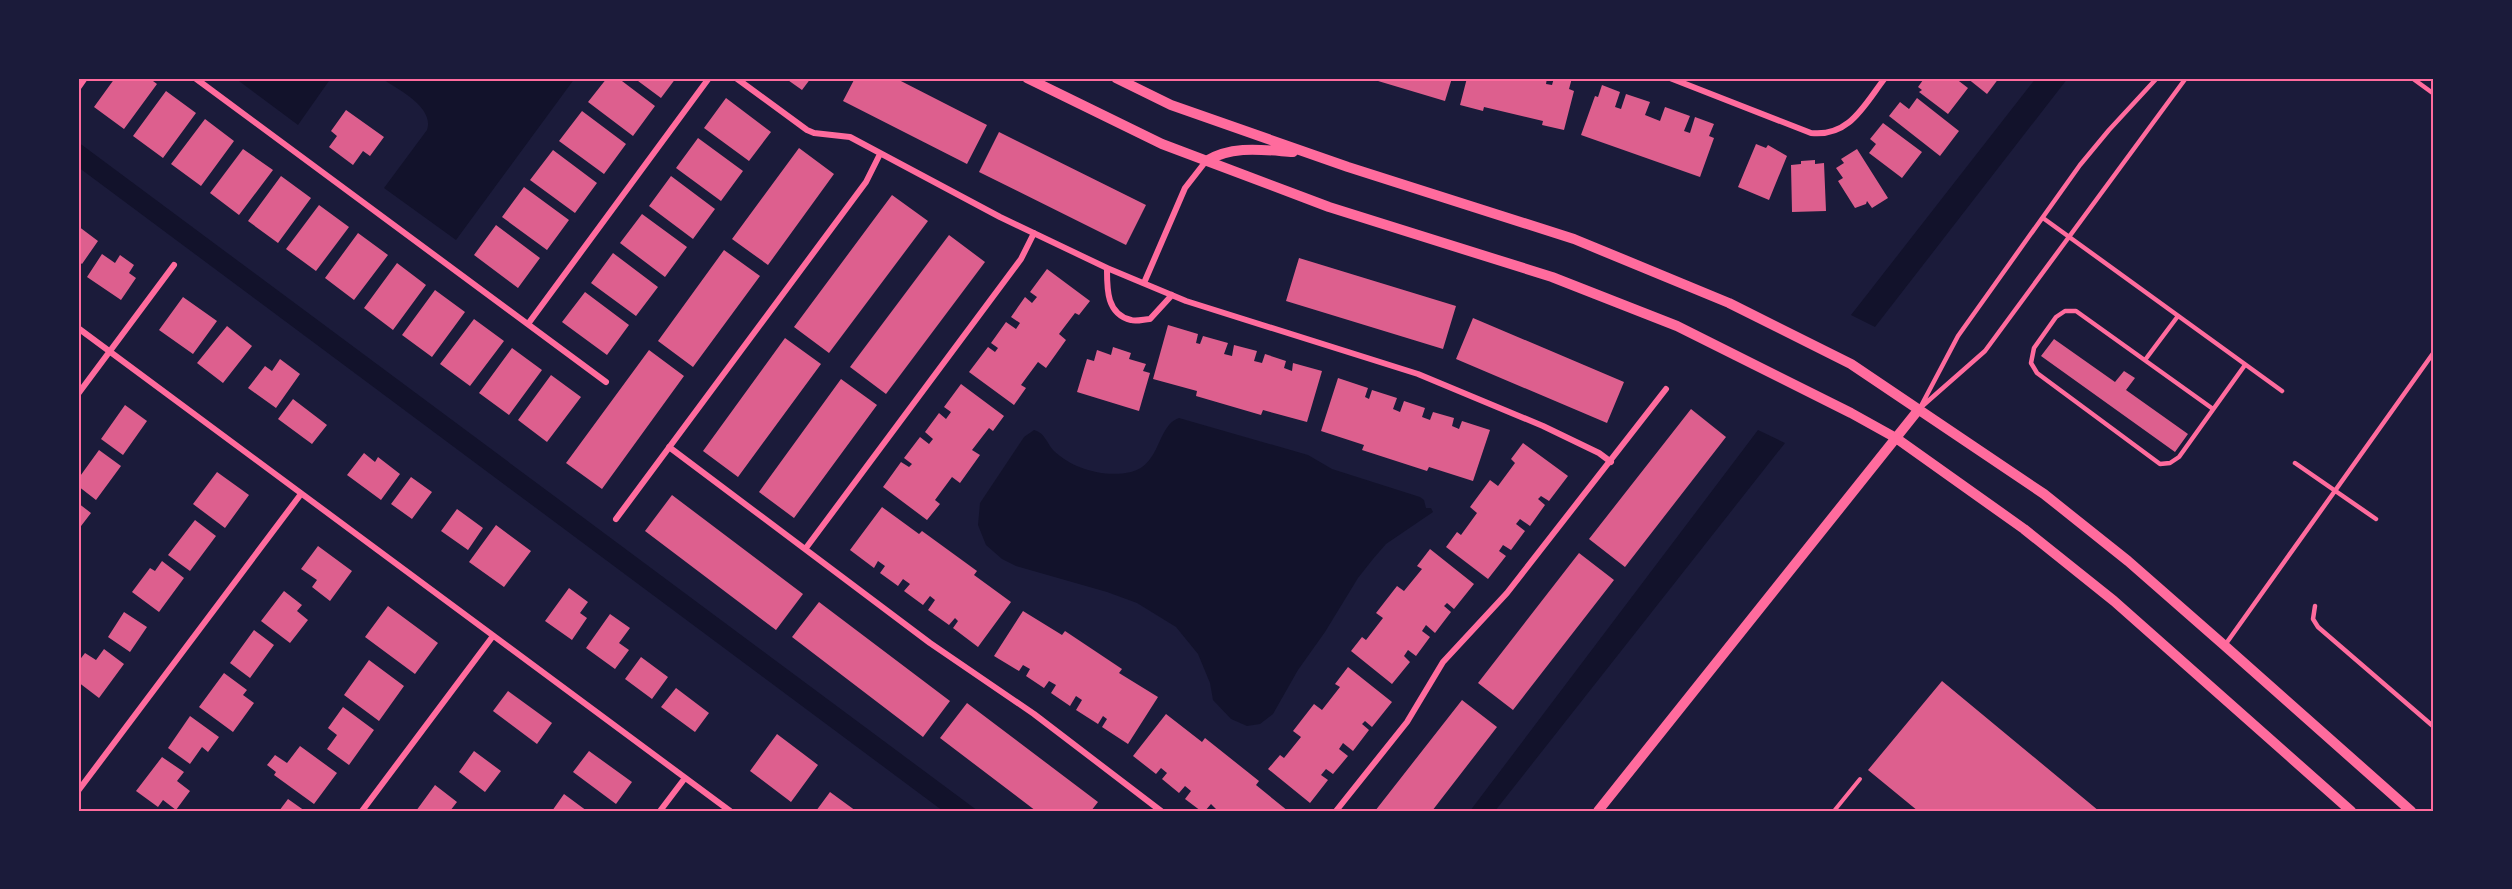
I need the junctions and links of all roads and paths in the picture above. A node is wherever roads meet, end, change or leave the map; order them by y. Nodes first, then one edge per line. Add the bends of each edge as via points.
1 (86, 78) edge
2 (195, 78) edge
3 (709, 78) edge
4 (736, 78) edge
5 (1027, 78) edge
6 (1116, 78) edge
7 (1670, 78) edge
8 (1885, 78) edge
9 (2157, 78) edge
10 (2186, 78) edge
11 (2412, 78) edge
12 (78, 88) edge
13 (2434, 94) edge
14 (1309, 153) junction
15 (880, 154) junction
16 (1206, 161) junction
17 (2043, 218) junction
18 (1034, 233) junction
19 (2069, 237) junction
20 (174, 265) dead end
21 (1107, 268) junction
22 (1144, 283) junction
23 (1172, 296) junction
24 (2178, 316) junction
25 (528, 324) junction
26 (78, 328) edge
27 (109, 352) junction
28 (2434, 352) edge
29 (2145, 360) junction
30 (2245, 365) junction
31 (606, 382) dead end
32 (1666, 389) dead end
33 (2282, 391) dead end
34 (78, 394) edge
35 (1919, 409) junction
36 (2213, 409) junction
37 (1896, 438) junction
38 (669, 447) junction
39 (1611, 462) junction
40 (2295, 463) dead end
41 (2335, 491) junction
42 (301, 494) junction
43 (616, 519) dead end
44 (2376, 519) dead end
45 (806, 548) junction
46 (2315, 606) dead end
47 (494, 636) junction
48 (2225, 646) junction
49 (2434, 727) edge
50 (685, 778) junction
51 (1860, 779) dead end
52 (78, 791) edge
53 (362, 811) edge
54 (660, 811) edge
55 (729, 811) edge
56 (1161, 811) edge
57 (1336, 811) edge
58 (1598, 811) edge
59 (1834, 811) edge
60 (2351, 811) edge
61 (2411, 811) edge

1 - 12 street
2 - 25 street
3 - 25 street
4 - 15 street via 814,134 850,137
5 - 16 street via 1162,144
6 - 14 street via 1171,105
7 - 8 street via 1811,133 1823,134 1844,128
9 - 17 lane via 2109,129
10 - 19 lane
11 - 13 lane
14 - 16 street via 1251,149 1220,153
14 - 35 street via 1574,239 1719,299 1851,364
15 - 18 street
15 - 38 street via 866,182
16 - 22 street via 1185,188
16 - 37 street via 1329,207 1552,277 1667,322
17 - 19 lane
17 - 35 lane via 1958,336
18 - 21 street
18 - 45 street via 1021,259
19 - 24 lane
19 - 35 lane via 1985,351
20 - 27 street
21 - 22 street
21 - 23 street via 1107,294 1115,311 1131,321 1150,319
22 - 23 street
23 - 39 street via 1418,374 1543,426
24 - 29 lane
24 - 30 lane
25 - 31 street
26 - 27 street
27 - 34 street
27 - 42 street
28 - 41 lane
29 - 36 lane
29 - 36 lane via 2076,311 2065,311 2056,317 2034,348 2031,363 2037,373 2160,464 2179,458
30 - 33 lane
30 - 36 lane
32 - 39 street
35 - 37 street
35 - 48 street via 2044,494
37 - 58 street
37 - 60 street via 2024,528 2114,601
38 - 43 street
38 - 45 street
39 - 57 street via 1507,593 1443,662 1407,722
40 - 41 lane
41 - 44 lane
41 - 48 lane
42 - 47 street
42 - 52 street
45 - 56 street
46 - 49 lane via 2313,619 2318,627
47 - 50 street
47 - 53 street
48 - 61 street
50 - 54 street
50 - 55 street
51 - 59 path

